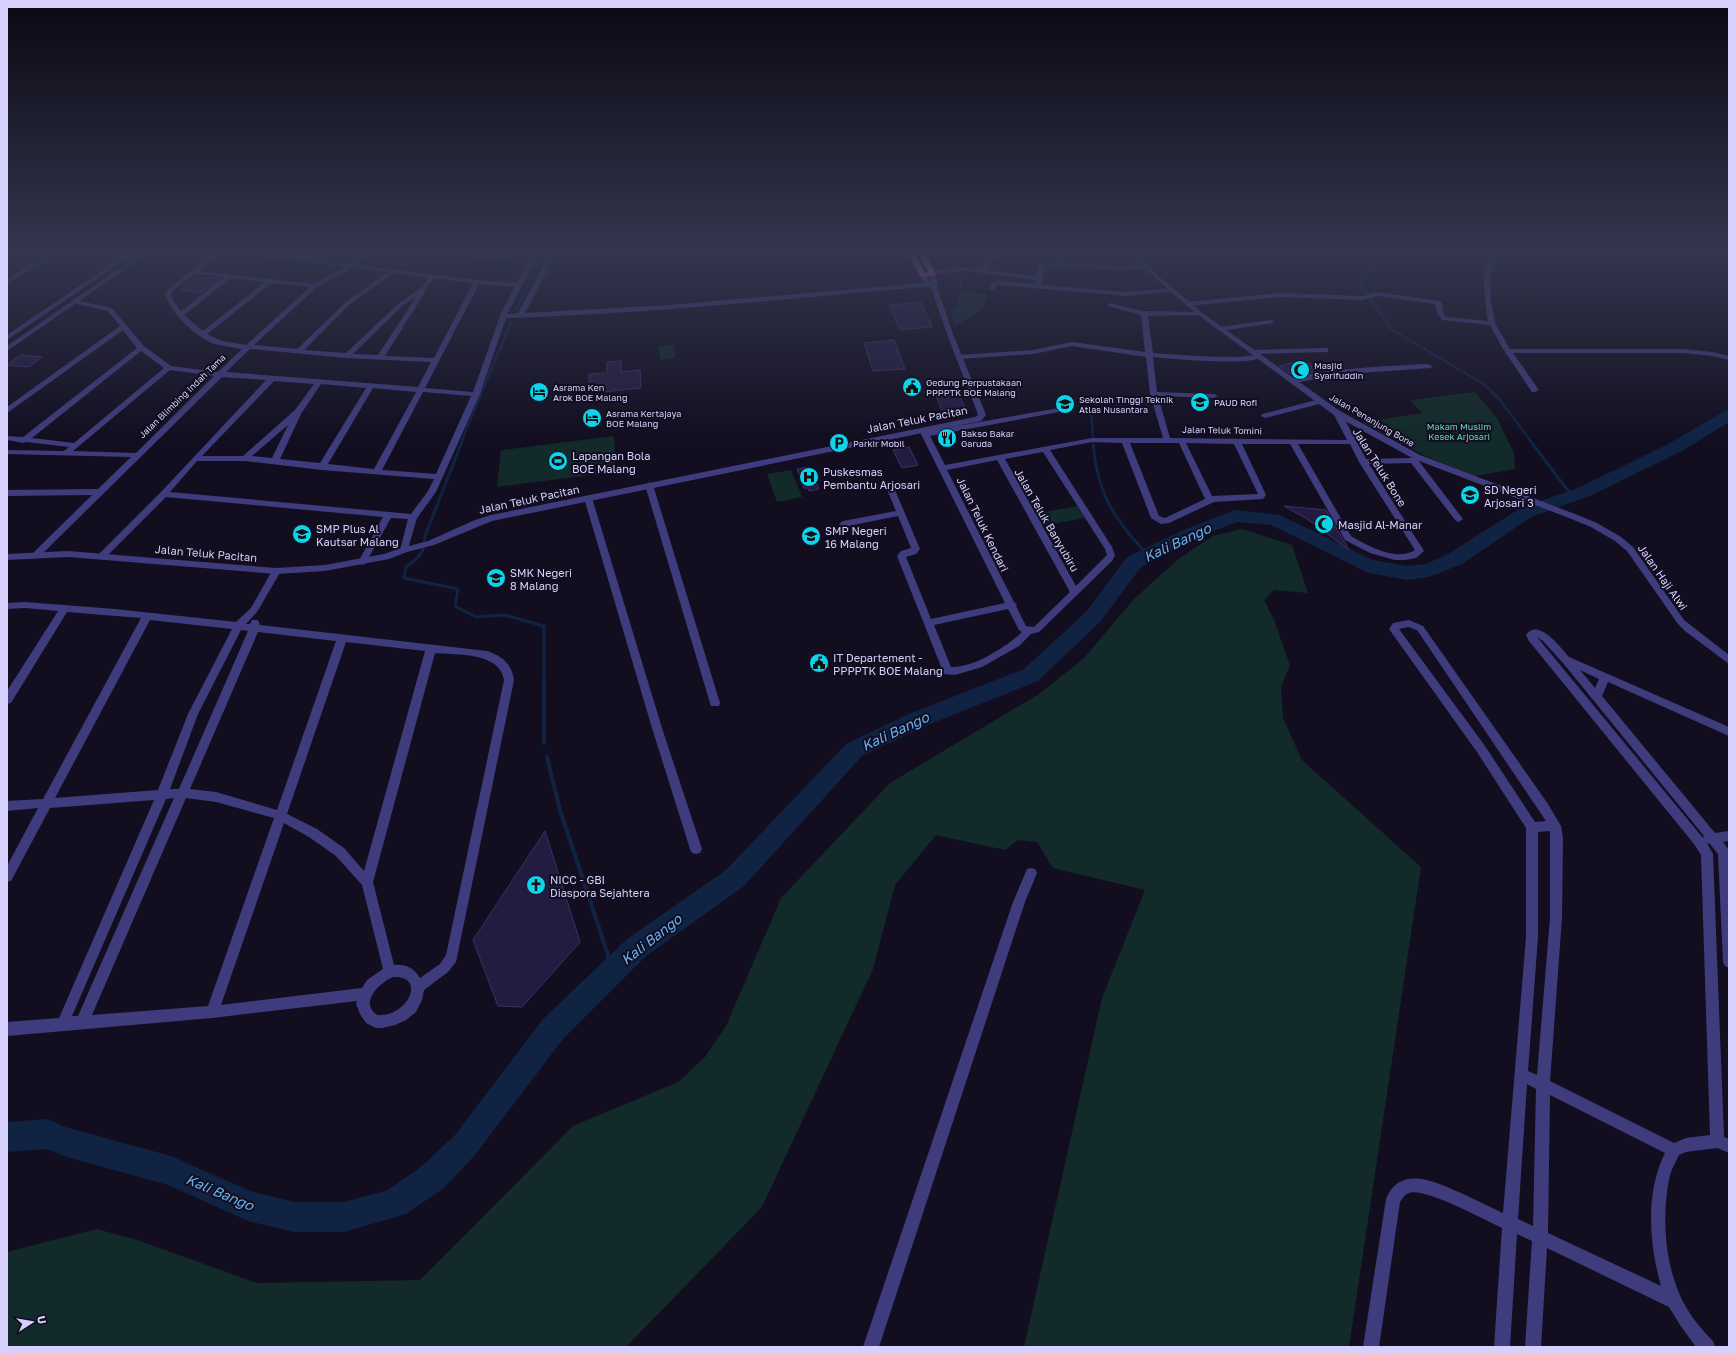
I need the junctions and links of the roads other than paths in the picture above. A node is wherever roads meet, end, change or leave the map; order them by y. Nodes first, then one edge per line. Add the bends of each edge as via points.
1 (40, 315) edge
2 (56, 315) edge
3 (116, 315) edge
4 (182, 315) edge
5 (227, 315) edge
6 (283, 315) edge
7 (336, 315) edge
8 (389, 315) edge
9 (407, 315) edge
10 (459, 315) edge
11 (540, 315) edge
12 (943, 315) edge
13 (1144, 315) edge
14 (1202, 315) edge
15 (1442, 315) edge
16 (1491, 315) edge
17 (503, 316) joint
18 (521, 316) joint
19 (1271, 322) dead end
20 (1492, 323) junction
21 (123, 326) junction
22 (1220, 329) junction
23 (202, 335) junction
24 (7, 338) edge
25 (248, 347) junction
26 (141, 348) junction
27 (7, 350) edge
28 (1325, 350) dead end
29 (298, 352) junction
30 (1509, 352) junction
31 (1148, 354) junction
32 (1255, 354) junction
33 (347, 356) junction
34 (959, 357) junction
35 (380, 358) junction
36 (1729, 358) edge
37 (435, 360) junction
38 (1428, 366) dead end
39 (169, 368) junction
40 (220, 374) junction
41 (272, 378) junction
42 (319, 381) junction
43 (1294, 381) junction
44 (371, 386) junction
45 (420, 389) junction
46 (1535, 390) dead end
47 (476, 394) junction
48 (1154, 394) junction
49 (1214, 396) dead end
50 (1320, 401) junction
51 (1059, 410) dead end
52 (7, 411) edge
53 (298, 412) junction
54 (1336, 413) junction
55 (1265, 416) dead end
56 (924, 432) junction
57 (7, 438) edge
58 (23, 440) junction
59 (1125, 440) junction
60 (1167, 440) junction
61 (1181, 440) junction
62 (1236, 440) junction
63 (1292, 441) junction
64 (1351, 442) junction
65 (74, 445) junction
66 (1045, 449) junction
67 (7, 452) edge
68 (65, 454) junction
69 (136, 455) junction
70 (245, 458) junction
71 (1000, 458) junction
72 (1415, 458) junction
73 (195, 459) junction
74 (275, 461) junction
75 (1363, 462) junction
76 (322, 467) junction
77 (943, 468) junction
78 (377, 472) junction
79 (439, 477) junction
80 (648, 485) junction
81 (100, 492) junction
82 (892, 492) dead end
83 (9, 494) edge
84 (164, 494) junction
85 (588, 498) junction
86 (1210, 500) junction
87 (900, 513) junction
88 (388, 515) junction
89 (1572, 516) joint
90 (413, 517) junction
91 (1459, 518) dead end
92 (843, 524) dead end
93 (404, 550) junction
94 (36, 555) junction
95 (102, 556) junction
96 (7, 557) edge
97 (362, 562) junction
98 (276, 571) junction
99 (1075, 592) junction
100 (1012, 605) junction
101 (7, 606) edge
102 (64, 609) junction
103 (254, 610) junction
104 (148, 615) junction
105 (928, 623) junction
106 (239, 625) junction
107 (255, 627) junction
108 (1025, 629) junction
109 (342, 639) junction
110 (431, 648) junction
111 (1566, 660) junction
112 (1729, 660) edge
113 (1605, 677) junction
114 (1596, 696) junction
115 (7, 700) edge
116 (715, 703) dead end
117 (1729, 732) edge
118 (1639, 748) junction
119 (1625, 750) junction
120 (183, 793) junction
121 (162, 795) junction
122 (47, 803) junction
123 (7, 806) edge
124 (280, 816) junction
125 (1555, 826) junction
126 (1532, 827) junction
127 (1729, 836) edge
128 (1713, 839) junction
129 (1698, 840) junction
130 (696, 849) dead end
131 (1726, 852) edge
132 (1706, 854) junction
133 (1031, 873) dead end
134 (7, 876) edge
135 (367, 882) junction
136 (1729, 962) edge
137 (390, 972) junction
138 (418, 987) junction
139 (365, 994) junction
140 (212, 1012) junction
141 (82, 1022) junction
142 (63, 1024) junction
143 (7, 1029) edge
144 (1521, 1074) junction
145 (1543, 1084) junction
146 (1723, 1143) edge
147 (1674, 1150) junction
148 (1510, 1223) junction
149 (1540, 1237) junction
150 (1674, 1301) junction
151 (871, 1347) edge
152 (1371, 1347) edge
153 (1502, 1347) edge
154 (1533, 1347) edge
155 (1707, 1347) edge

1 - 24 street
2 - 27 street
3 - 21 street
4 - 23 street
5 - 23 street
6 - 25 street, Jalan Blimbing Indah Tama
7 - 29 street
8 - 33 street
9 - 35 street
10 - 37 street
11 - 18 street
12 - 34 street
13 - 31 street
14 - 22 street, Jalan Penanjung Bone
15 - 20 street via 1444,319
16 - 20 street
17 - 18 street
17 - 47 street
19 - 22 street
20 - 30 street
21 - 26 street
21 - 52 street
22 - 32 street, Jalan Penanjung Bone
23 - 25 street via 223,344
25 - 29 street
25 - 40 street, Jalan Blimbing Indah Tama
26 - 39 street
26 - 58 street
28 - 32 street
29 - 33 street
30 - 36 street via 1683,351
30 - 46 street
31 - 32 street via 1218,359 1239,359
31 - 34 street via 1072,344 1033,352
31 - 48 street
32 - 43 street, Jalan Penanjung Bone
33 - 35 street
34 - 56 street, Jalan Teluk Pacitan via 982,415 975,420
35 - 37 street
37 - 45 street
38 - 43 street via 1316,375
39 - 40 street
39 - 65 street
40 - 41 street
40 - 69 street, Jalan Blimbing Indah Tama
41 - 42 street
41 - 73 street
42 - 44 street
42 - 53 street
43 - 50 street, Jalan Penanjung Bone
44 - 45 street
44 - 76 street
45 - 47 street
45 - 78 street
47 - 79 street
48 - 49 street
48 - 60 street
50 - 54 street, Jalan Penanjung Bone
50 - 55 street
51 - 56 street, Jalan Teluk Pacitan
53 - 70 street
53 - 74 street
54 - 64 street, Jalan Teluk Bone
54 - 72 street, Jalan Penanjung Bone
56 - 77 street, Jalan Teluk Kendari
56 - 80 street, Jalan Teluk Pacitan
57 - 58 street
58 - 65 street
59 - 60 street, Jalan Teluk Tomini
59 - 66 street, Jalan Teluk Tomini via 1092,440
59 - 86 street via 1155,518 1166,520
60 - 61 street, Jalan Teluk Tomini
61 - 62 street, Jalan Teluk Tomini
61 - 86 street
62 - 63 street, Jalan Teluk Tomini
62 - 86 street via 1262,493 1260,497
63 - 64 street, Jalan Teluk Tomini
63 - 75 street, Jalan Teluk Bone via 1348,538 1359,545 1394,557 1415,556 1420,551
64 - 75 street, Jalan Teluk Bone
65 - 68 street
66 - 71 street, Jalan Teluk Tomini
66 - 99 street via 1111,555 1110,559
67 - 68 street
68 - 69 street
69 - 81 street, Jalan Blimbing Indah Tama
70 - 73 street
70 - 74 street
71 - 77 street, Jalan Teluk Tomini
71 - 99 street, Jalan Teluk Banyubiru
72 - 75 street
72 - 89 street, Jalan Penanjung Bone
72 - 91 street
73 - 84 street
74 - 76 street
76 - 78 street
77 - 100 street, Jalan Teluk Kendari
78 - 79 street
79 - 90 street via 432,492
80 - 85 street, Jalan Teluk Pacitan
80 - 116 street
81 - 83 street
81 - 94 street, Jalan Blimbing Indah Tama
82 - 87 street
84 - 88 street
84 - 95 street
85 - 93 street, Jalan Teluk Pacitan via 478,522 442,538
85 - 130 street
87 - 92 street
87 - 105 street via 916,549 901,556
88 - 90 street
88 - 97 street
89 - 112 street, Jalan Haji Alwi via 1608,532 1630,549 1681,622
90 - 93 street
93 - 97 street, Jalan Teluk Pacitan
94 - 95 street, Jalan Teluk Pacitan
94 - 96 street, Jalan Teluk Pacitan
95 - 98 street, Jalan Teluk Pacitan
97 - 98 street, Jalan Teluk Pacitan via 325,568
98 - 103 street
99 - 108 street via 1036,630
100 - 105 street
100 - 108 street, Jalan Teluk Kendari
101 - 102 street
102 - 104 street
102 - 115 street
103 - 106 street
103 - 107 street
104 - 106 street
104 - 122 street
105 - 108 street via 950,672 990,660 1026,636
106 - 107 street
106 - 121 street via 193,714
107 - 109 street
107 - 120 street
109 - 110 street
109 - 124 street
110 - 135 street
110 - 138 street via 487,655 497,659 507,668 509,680 452,958 444,968
111 - 113 street
111 - 114 street
111 - 119 street via 1546,638 1535,633 1532,638
113 - 114 street
113 - 117 street
114 - 118 street
118 - 119 street
118 - 128 street
119 - 129 street
120 - 121 street
120 - 124 street via 216,797
120 - 141 street
121 - 122 street
121 - 142 street
122 - 123 street
122 - 134 street
124 - 135 street via 313,833 340,852
124 - 140 street
125 - 126 street
125 - 126 street via 1420,628 1410,623 1394,626 1481,749
125 - 145 street via 1558,853 1556,918
126 - 144 street via 1532,937
127 - 128 street
128 - 129 street
128 - 131 street
129 - 132 street
131 - 132 street
131 - 136 street
132 - 146 street
133 - 151 street via 1019,902
135 - 137 street
137 - 138 street via 400,970 410,973 416,979
137 - 139 street via 380,977
138 - 139 street via 417,997 411,1007 397,1018 381,1022 372,1020 365,1013
139 - 140 street
140 - 141 street
141 - 142 street
142 - 143 street
144 - 145 street
144 - 148 street
145 - 147 street
145 - 149 street
146 - 147 street via 1686,1145
147 - 150 street via 1663,1174 1659,1196 1659,1227 1663,1269
148 - 149 street
148 - 152 street via 1437,1190 1419,1185 1404,1186 1398,1190 1393,1199
148 - 153 street
149 - 150 street
149 - 154 street
150 - 155 street

